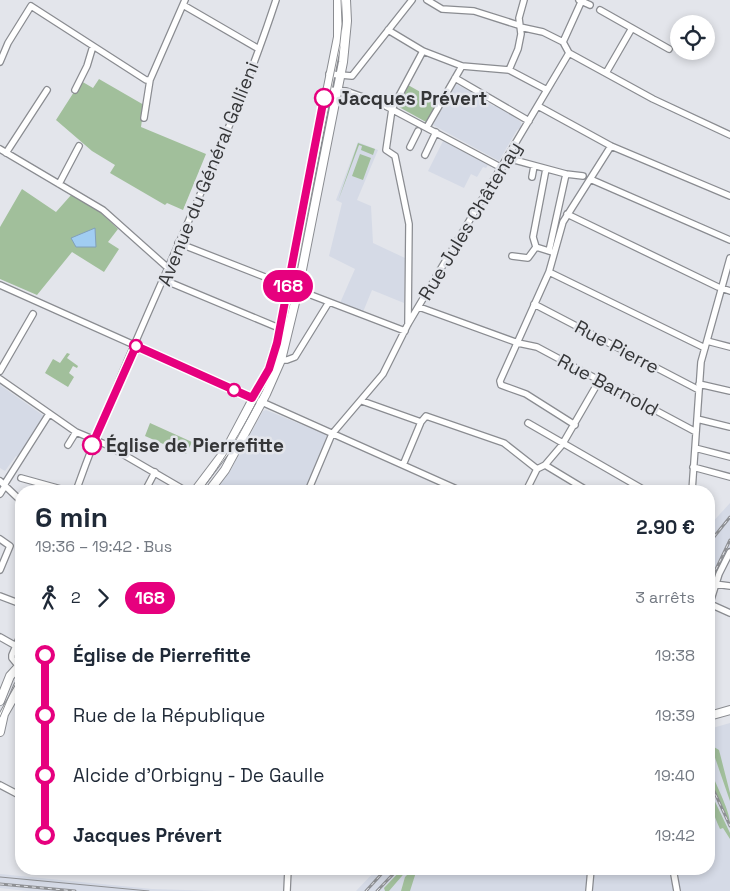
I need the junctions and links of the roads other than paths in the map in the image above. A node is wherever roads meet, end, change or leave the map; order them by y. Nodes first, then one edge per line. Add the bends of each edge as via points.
1 (276, 0) edge
2 (338, 0) edge
3 (346, 0) edge
4 (412, 0) edge
5 (428, 0) edge
6 (524, 0) edge
7 (581, 0) edge
8 (184, 3) edge
9 (590, 5) dead end
10 (600, 10) dead end
11 (519, 26) junction
12 (632, 28) junction
13 (388, 30) junction
14 (563, 42) junction
15 (94, 46) junction
16 (259, 49) junction
17 (669, 49) dead end
18 (422, 51) junction
19 (569, 53) junction
20 (0, 62) edge
21 (462, 66) junction
22 (510, 70) junction
23 (606, 73) junction
24 (329, 74) junction
25 (340, 76) junction
26 (352, 76) junction
27 (455, 78) junction
28 (150, 80) junction
29 (47, 90) dead end
30 (75, 90) dead end
31 (326, 90) junction
32 (547, 90) junction
33 (346, 91) junction
34 (337, 92) junction
35 (538, 106) junction
36 (392, 108) junction
37 (144, 118) dead end
38 (529, 121) junction
39 (421, 128) junction
40 (436, 132) junction
41 (730, 134) edge
42 (79, 146) dead end
43 (612, 146) junction
44 (410, 147) dead end
45 (0, 149) edge
46 (6, 153) junction
47 (425, 155) dead end
48 (507, 158) junction
49 (534, 166) junction
50 (502, 168) junction
51 (546, 169) junction
52 (566, 174) junction
53 (583, 176) dead end
54 (532, 177) dead end
55 (590, 178) junction
56 (60, 184) junction
57 (730, 196) edge
58 (567, 214) junction
59 (730, 240) edge
60 (178, 243) junction
61 (536, 247) junction
62 (549, 251) junction
63 (556, 254) junction
64 (512, 256) dead end
65 (730, 258) edge
66 (168, 268) junction
67 (549, 272) junction
68 (164, 280) junction
69 (0, 285) edge
70 (288, 286) junction
71 (721, 288) junction
72 (298, 290) junction
73 (730, 291) edge
74 (329, 302) junction
75 (534, 304) junction
76 (419, 307) junction
77 (33, 314) dead end
78 (408, 324) junction
79 (279, 328) junction
80 (405, 331) junction
81 (707, 341) junction
82 (518, 343) junction
83 (136, 346) junction
84 (730, 347) edge
85 (705, 348) junction
86 (281, 360) junction
87 (0, 371) edge
88 (0, 379) edge
89 (599, 381) junction
90 (699, 387) junction
91 (730, 391) edge
92 (252, 398) junction
93 (362, 401) junction
94 (262, 402) junction
95 (49, 414) junction
96 (697, 419) junction
97 (421, 422) junction
98 (528, 423) dead end
99 (575, 425) junction
100 (730, 428) edge
101 (76, 432) junction
102 (696, 432) junction
103 (332, 434) junction
104 (94, 441) junction
105 (562, 444) junction
106 (68, 445) dead end
107 (695, 448) junction
108 (730, 457) edge
109 (403, 465) junction
110 (545, 465) junction
111 (693, 467) junction
112 (537, 469) junction
113 (155, 472) junction
114 (13, 474) junction
115 (730, 478) edge
116 (3, 484) edge
117 (46, 485) edge
118 (78, 485) edge
119 (148, 485) edge
120 (176, 485) edge
121 (200, 485) edge
122 (214, 485) edge
123 (311, 485) edge
124 (440, 485) edge
125 (529, 485) edge
126 (578, 485) edge
127 (635, 485) edge
128 (692, 485) edge
129 (0, 494) edge
130 (15, 495) edge
131 (0, 538) edge
132 (730, 552) edge
133 (0, 570) edge
134 (715, 584) joint
135 (730, 586) edge
136 (0, 596) edge
137 (15, 602) edge
138 (715, 607) edge
139 (730, 613) edge
140 (0, 637) edge
141 (15, 645) edge
142 (15, 649) edge
143 (15, 661) edge
144 (15, 670) edge
145 (4, 679) edge
146 (2, 688) edge
147 (15, 694) joint
148 (0, 701) edge
149 (730, 710) edge
150 (715, 714) edge
151 (0, 732) edge
152 (0, 785) edge
153 (15, 793) edge
154 (287, 875) edge
155 (590, 875) edge
156 (674, 875) edge
157 (286, 891) edge
158 (588, 891) edge
159 (677, 891) edge

1 - 16 street, Avenue du Général Gallieni
2 - 24 main road via 338,37
3 - 25 main road via 347,28
4 - 13 street
5 - 11 street via 442,9 474,11
6 - 11 street
7 - 9 street
7 - 14 street
8 - 16 street
8 - 28 street
10 - 12 street
11 - 14 street via 543,32
11 - 22 street via 518,50
12 - 17 street
12 - 23 street
13 - 18 street
13 - 26 street
14 - 19 street
15 - 20 street via 31,6
15 - 28 street
15 - 30 street
16 - 60 street, Avenue du Général Gallieni
18 - 21 street
18 - 36 street
19 - 23 street
19 - 32 street, Rue Jules Châtenay
21 - 22 street
21 - 27 street
22 - 32 street
23 - 41 street via 653,99
24 - 25 street
24 - 31 main road
25 - 26 street
25 - 34 main road
26 - 33 street
27 - 38 street
27 - 39 street
28 - 37 street
29 - 46 street
31 - 34 street
31 - 70 main road
32 - 35 street, Rue Jules Châtenay
33 - 34 street
33 - 36 street
34 - 72 main road
35 - 38 street, Rue Jules Châtenay
35 - 43 street
36 - 39 street
36 - 78 street via 386,150 395,156 408,224
38 - 48 street, Rue Jules Châtenay
39 - 40 street
39 - 44 street
40 - 47 street
40 - 50 street
42 - 56 street
43 - 55 street
43 - 57 street
45 - 46 street
46 - 56 street
48 - 49 street
48 - 50 street, Rue Jules Châtenay
49 - 51 street
49 - 54 street
50 - 76 street, Rue Jules Châtenay
51 - 52 street
51 - 61 street via 533,237
52 - 53 street
52 - 62 street
55 - 58 street
55 - 59 street
56 - 66 street via 103,210
58 - 63 street
58 - 71 street
60 - 66 street, Avenue du Général Gallieni
60 - 70 street
61 - 62 street
61 - 64 street via 528,258
62 - 63 street
63 - 67 street
65 - 71 street
66 - 68 street, Avenue du Général Gallieni
67 - 75 street
67 - 85 street
68 - 79 street
68 - 83 street, Avenue du Général Gallieni
69 - 83 street
70 - 79 main road
71 - 73 street
71 - 81 street
72 - 74 street
72 - 86 main road
74 - 80 street
74 - 86 street via 294,356
75 - 82 street
75 - 90 street, Rue Pierre
76 - 78 street, Rue Jules Châtenay
76 - 82 street, Rue Barnold
77 - 87 street
78 - 80 street, Rue Jules Châtenay
79 - 92 main road via 269,369
80 - 93 street, Rue Jules Châtenay via 384,374
81 - 84 street
81 - 85 street
82 - 89 street, Rue Barnold via 537,347
82 - 99 street via 501,385 526,394
83 - 92 street
83 - 104 street, Avenue du Général Gallieni
85 - 90 street
86 - 94 main road
88 - 95 street
89 - 99 street
89 - 102 street, Rue Barnold
90 - 91 street, Rue Pierre
90 - 96 street
92 - 94 street
92 - 121 main road via 226,450
93 - 97 street
93 - 103 street, Rue Jules Châtenay
94 - 103 street
94 - 122 main road
95 - 101 street
95 - 114 street
96 - 100 street
96 - 102 street
97 - 109 street
97 - 112 street via 426,416 504,443
98 - 105 street
99 - 105 street
101 - 104 street
101 - 106 street
102 - 107 street
103 - 109 street
103 - 123 street, Rue Jules Châtenay
104 - 113 street via 107,444
104 - 118 street, Avenue du Général Gallieni
105 - 110 street
105 - 127 street
107 - 108 street
107 - 111 street
109 - 124 street
110 - 112 street
110 - 126 street
111 - 115 street
111 - 128 street
112 - 125 street
113 - 119 street
113 - 120 street
114 - 116 street
114 - 117 street
116 - 129 street
116 - 130 street
131 - 133 street via 10,546
132 - 134 street
134 - 135 street
136 - 137 street
138 - 139 street
140 - 141 street
142 - 143 street via 12,658
144 - 145 main road
145 - 146 main road
146 - 147 main road
146 - 148 main road
147 - 151 main road via 4,714
149 - 150 main road
152 - 153 street
154 - 157 street
155 - 158 street
156 - 159 street

